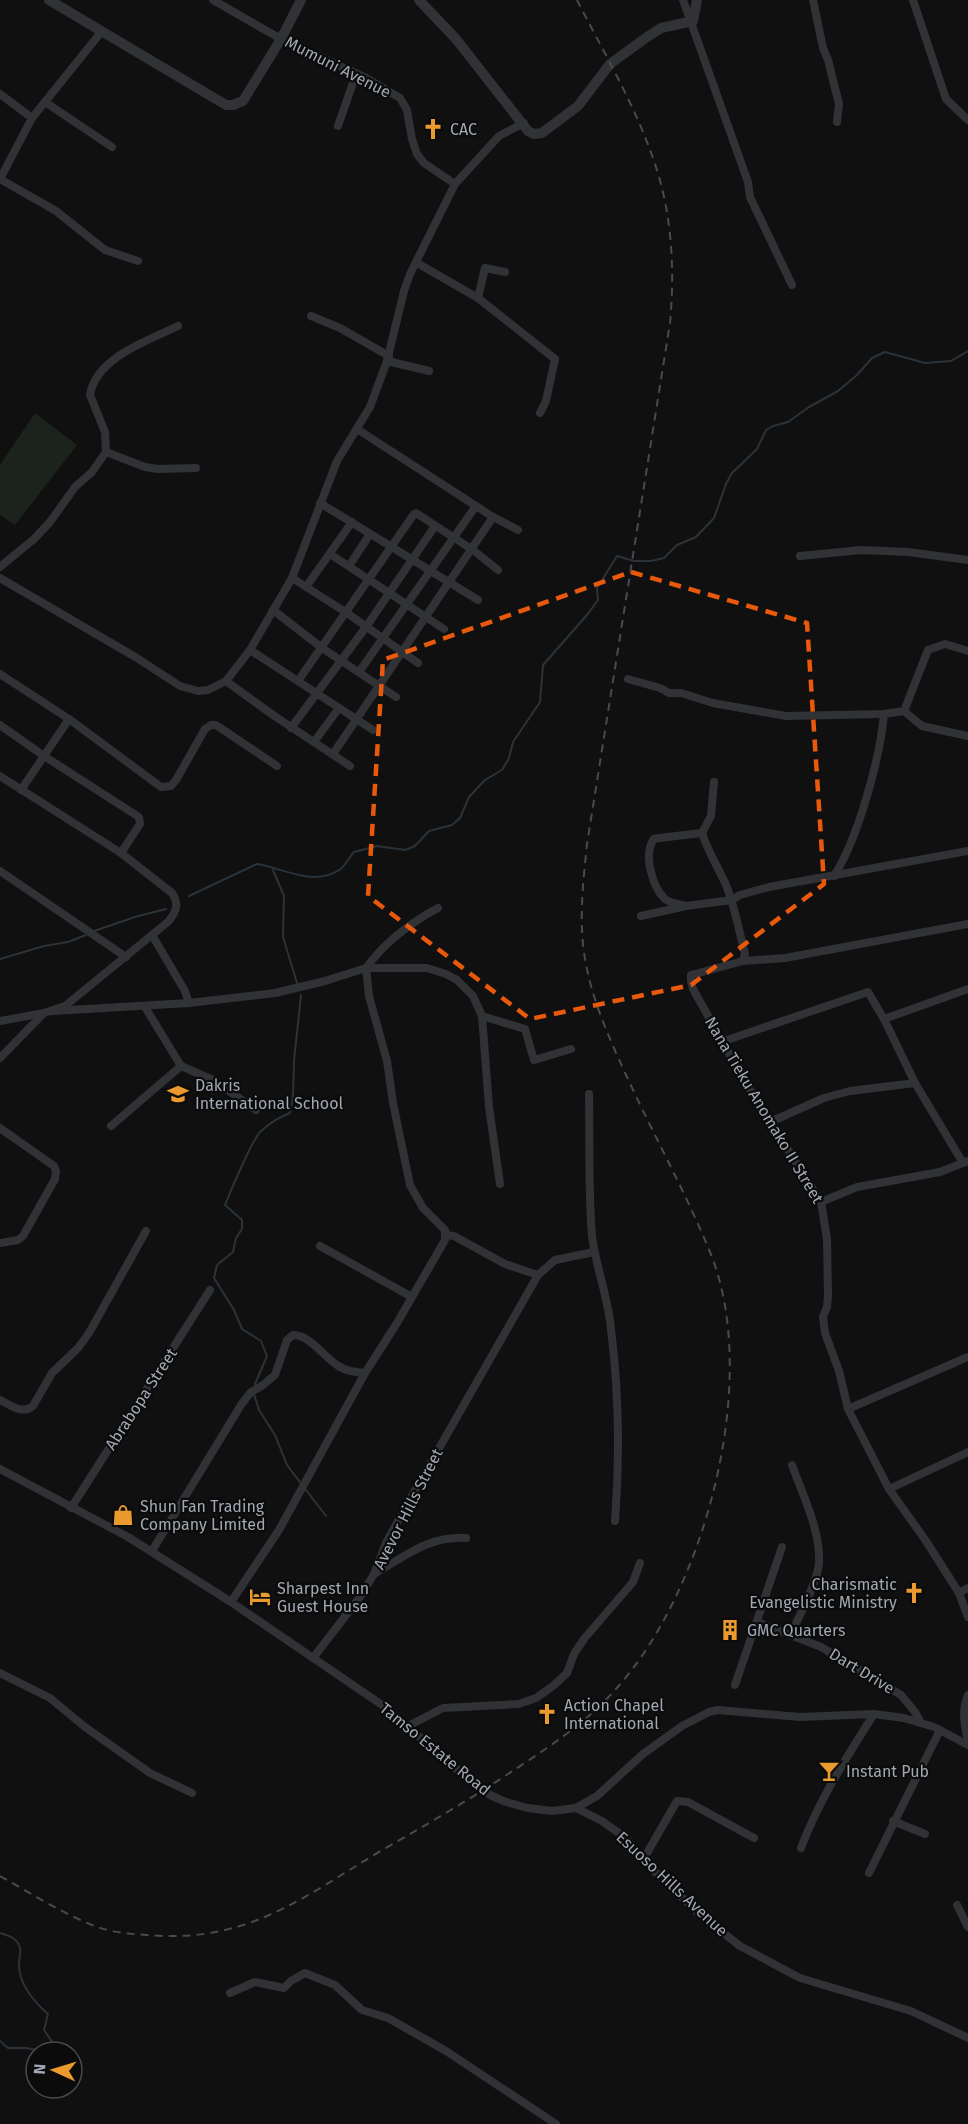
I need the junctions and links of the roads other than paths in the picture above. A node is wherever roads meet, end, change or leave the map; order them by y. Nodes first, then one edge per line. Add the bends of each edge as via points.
1 (49, 0) edge
2 (213, 0) edge
3 (301, 0) edge
4 (419, 0) edge
5 (683, 0) edge
6 (697, 0) edge
7 (813, 0) edge
8 (913, 0) edge
9 (693, 21) junction
10 (102, 31) junction
11 (281, 39) junction
12 (357, 74) junction
13 (1, 97) edge
14 (45, 102) junction
15 (32, 118) junction
16 (968, 120) edge
17 (837, 122) dead end
18 (524, 123) junction
19 (338, 126) dead end
20 (112, 147) dead end
21 (0, 179) edge
22 (455, 184) junction
23 (138, 261) dead end
24 (417, 263) junction
25 (505, 272) dead end
26 (792, 285) dead end
27 (478, 298) junction
28 (311, 316) dead end
29 (178, 326) dead end
30 (388, 358) junction
31 (429, 371) dead end
32 (540, 413) dead end
33 (357, 429) junction
34 (106, 452) junction
35 (196, 468) dead end
36 (320, 503) junction
37 (476, 506) junction
38 (493, 517) junction
39 (352, 522) junction
40 (435, 526) junction
41 (518, 530) dead end
42 (370, 534) junction
43 (454, 538) junction
44 (391, 546) junction
45 (472, 550) junction
46 (330, 554) junction
47 (800, 556) dead end
48 (411, 559) junction
49 (968, 560) edge
50 (2, 561) edge
51 (349, 566) junction
52 (498, 570) dead end
53 (431, 571) junction
54 (0, 578) edge
55 (292, 578) junction
56 (369, 579) junction
57 (451, 583) junction
58 (306, 587) junction
59 (388, 592) junction
60 (478, 600) dead end
61 (407, 605) junction
62 (273, 610) junction
63 (347, 613) junction
64 (427, 618) junction
65 (366, 627) junction
66 (444, 629) dead end
67 (384, 639) junction
68 (322, 648) junction
69 (250, 650) junction
70 (968, 651) edge
71 (402, 652) junction
72 (341, 660) junction
73 (418, 663) dead end
74 (359, 672) junction
75 (0, 674) edge
76 (628, 679) dead end
77 (226, 681) junction
78 (298, 681) junction
79 (379, 686) junction
80 (317, 693) junction
81 (396, 697) dead end
82 (339, 708) junction
83 (904, 711) junction
84 (884, 714) junction
85 (69, 719) junction
86 (357, 719) junction
87 (0, 725) edge
88 (291, 728) junction
89 (373, 730) dead end
90 (968, 736) edge
91 (314, 742) junction
92 (333, 754) junction
93 (44, 756) junction
94 (277, 766) dead end
95 (350, 766) dead end
96 (0, 776) edge
97 (714, 782) dead end
98 (21, 790) junction
99 (702, 833) junction
100 (968, 851) edge
101 (121, 853) junction
102 (0, 871) edge
103 (834, 876) junction
104 (732, 900) junction
105 (686, 906) junction
106 (438, 908) dead end
107 (642, 916) dead end
108 (968, 924) edge
109 (152, 935) junction
110 (126, 957) junction
111 (743, 961) junction
112 (366, 968) junction
113 (968, 989) edge
114 (189, 1003) junction
115 (146, 1007) junction
116 (53, 1011) junction
117 (44, 1013) junction
118 (482, 1016) junction
119 (884, 1019) junction
120 (0, 1021) edge
121 (724, 1041) junction
122 (571, 1049) dead end
123 (0, 1058) edge
124 (181, 1066) junction
125 (915, 1083) junction
126 (589, 1094) dead end
127 (256, 1110) dead end
128 (770, 1122) junction
129 (111, 1126) dead end
130 (0, 1128) edge
131 (966, 1162) edge
132 (500, 1184) dead end
133 (821, 1202) junction
134 (146, 1231) dead end
135 (446, 1235) junction
136 (0, 1243) edge
137 (320, 1246) dead end
138 (594, 1252) junction
139 (538, 1275) junction
140 (210, 1290) dead end
141 (412, 1297) junction
142 (968, 1357) edge
143 (365, 1373) junction
144 (0, 1400) edge
145 (848, 1409) junction
146 (968, 1452) edge
147 (792, 1465) dead end
148 (0, 1469) edge
149 (889, 1489) junction
150 (71, 1508) junction
151 (615, 1521) dead end
152 (466, 1538) dead end
153 (782, 1547) dead end
154 (152, 1551) junction
155 (640, 1563) dead end
156 (374, 1574) junction
157 (968, 1588) edge
158 (958, 1593) junction
159 (231, 1602) junction
160 (968, 1617) edge
161 (757, 1622) junction
162 (791, 1634) junction
163 (313, 1658) junction
164 (0, 1673) edge
165 (735, 1685) dead end
166 (968, 1695) edge
167 (874, 1714) junction
168 (921, 1723) junction
169 (408, 1726) junction
170 (940, 1730) junction
171 (968, 1743) edge
172 (192, 1793) dead end
173 (576, 1808) junction
174 (893, 1821) junction
175 (925, 1834) dead end
176 (754, 1838) dead end
177 (801, 1848) dead end
178 (643, 1860) junction
179 (869, 1872) dead end
180 (957, 1905) dead end
181 (968, 1927) edge
182 (230, 1993) dead end
183 (968, 2038) edge
184 (556, 2124) edge

1 - 10 street
2 - 11 street, Mumuni Avenue
3 - 11 street
4 - 18 street
5 - 9 street
6 - 9 street
7 - 17 street via 838,97
8 - 16 street via 946,99
9 - 18 street via 661,28 615,60 578,106 542,133 528,131
9 - 26 street via 748,182 749,195
10 - 11 street via 226,105 243,101
10 - 14 street
11 - 12 street, Mumuni Avenue
12 - 19 street
12 - 22 street, Mumuni Avenue via 400,99 407,111 417,154
13 - 15 street
14 - 15 street
14 - 20 street
15 - 21 street
18 - 22 street via 499,136
21 - 23 street via 56,211 105,250
22 - 24 street
24 - 27 street
24 - 30 street via 404,291
25 - 27 street via 485,268
27 - 32 street via 555,358
28 - 30 street via 340,328
29 - 34 street via 118,357 96,378 90,395 105,432
30 - 31 street
30 - 33 street via 370,407
33 - 36 street via 337,461
33 - 37 street
34 - 35 street via 145,467
34 - 50 street via 34,539
36 - 39 street
36 - 55 street
37 - 38 street
37 - 43 street
38 - 41 street
38 - 45 street
39 - 42 street
39 - 46 street
40 - 43 street
40 - 44 street via 416,513
40 - 48 street
42 - 44 street
42 - 51 street
43 - 45 street
43 - 53 street
44 - 48 street
44 - 56 street
45 - 52 street
45 - 57 street
46 - 51 street
46 - 58 street
47 - 49 street via 861,550
48 - 53 street
48 - 59 street
51 - 56 street
53 - 57 street
53 - 61 street
54 - 77 street via 180,686 208,690
55 - 58 street
55 - 62 street
56 - 59 street
56 - 63 street
57 - 60 street
57 - 64 street
58 - 63 street
59 - 61 street
59 - 65 street
61 - 64 street
61 - 67 street
62 - 68 street
62 - 69 street
63 - 65 street
63 - 68 street
64 - 66 street
64 - 71 street
65 - 67 street
65 - 72 street
67 - 71 street
67 - 74 street
68 - 72 street
68 - 78 street
69 - 77 street
69 - 78 street
70 - 83 street via 945,644 928,650
71 - 73 street
71 - 79 street
72 - 74 street
72 - 80 street
74 - 79 street
75 - 85 street
76 - 84 street via 669,693 786,716
77 - 88 street
78 - 80 street
79 - 81 street
79 - 86 street
80 - 82 street
80 - 88 street
82 - 86 street
82 - 91 street
83 - 84 street
83 - 90 street via 922,726
84 - 103 street via 869,787 846,855
85 - 93 street
85 - 94 street via 161,787 171,786 176,780 210,725 216,725
86 - 89 street
86 - 92 street
87 - 93 street
88 - 91 street
91 - 92 street
92 - 95 street
93 - 98 street
93 - 101 street via 139,817 140,824
96 - 98 street
97 - 99 street via 711,816
98 - 101 street
99 - 104 street
99 - 105 street via 654,839 650,846 653,874 662,896
100 - 103 street
101 - 109 street via 176,900 176,912
102 - 110 street
103 - 104 street via 754,891
104 - 105 street
104 - 111 street via 745,954
105 - 107 street
106 - 112 street via 393,938
108 - 111 street via 781,959
109 - 110 street
109 - 114 street
110 - 116 street via 73,1001
111 - 121 street, Nana Tieku Anomako II Street via 692,975 690,981
112 - 114 street via 275,993
112 - 118 street via 427,968 446,975 473,996
112 - 135 street via 410,1185
113 - 119 street
114 - 115 street
115 - 116 street
115 - 124 street
116 - 117 street
117 - 120 street
117 - 123 street
118 - 122 street via 525,1029 534,1060
118 - 132 street
119 - 121 street via 871,994 865,991
119 - 125 street
121 - 128 street, Nana Tieku Anomako II Street
124 - 127 street via 213,1080
124 - 129 street
125 - 128 street via 849,1091
125 - 131 street
126 - 138 street
128 - 133 street, Nana Tieku Anomako II Street
130 - 136 street via 56,1171 23,1236
131 - 133 street via 940,1172 857,1187
133 - 145 street, Nana Tieku Anomako II Street via 828,1295 824,1325
134 - 144 street via 89,1333 52,1373 33,1406 22,1410
135 - 139 street via 505,1264
135 - 141 street
137 - 141 street
138 - 139 street via 555,1260
138 - 151 street via 611,1328 618,1456
139 - 156 street, Avevor Hills Street via 386,1543
140 - 150 street, Abrabopa Street
141 - 143 street
142 - 145 street
143 - 154 street via 336,1365 298,1335 287,1340 274,1375 241,1405
143 - 159 street via 279,1530
145 - 149 street, Nana Tieku Anomako II Street
146 - 149 street
147 - 162 street via 814,1527 819,1565
148 - 150 street, Tamso Estate Road
149 - 158 street, Nana Tieku Anomako II Street
150 - 154 street, Tamso Estate Road
152 - 156 street via 435,1540
153 - 161 street
154 - 159 street, Tamso Estate Road
155 - 169 street via 633,1582 574,1654 567,1673 536,1698 519,1704 443,1708
156 - 163 street, Avevor Hills Street
157 - 158 street
158 - 160 street, Nana Tieku Anomako II Street
159 - 163 street, Tamso Estate Road
161 - 162 street, Dart Drive
161 - 165 street
162 - 168 street, Dart Drive via 821,1647 901,1695
163 - 169 street, Tamso Estate Road
164 - 172 street via 50,1698 150,1773
166 - 171 street via 963,1714
167 - 168 street, Tamso Estate Road
167 - 173 street, Tamso Estate Road via 800,1717 729,1710 709,1712 658,1742 597,1796
167 - 177 street via 832,1780
168 - 170 street, Tamso Estate Road
169 - 173 street, Tamso Estate Road via 492,1796 541,1810
170 - 171 street, Tamso Estate Road
170 - 174 street
173 - 178 street, Esuoso Hills Avenue via 627,1839
174 - 175 street
174 - 179 street
176 - 178 street via 688,1802 677,1801
178 - 183 street, Esuoso Hills Avenue via 698,1913 740,1946 800,1978 895,2005
180 - 181 street
182 - 184 street via 255,1982 284,1988 305,1973 319,1978 335,1985 362,2010 388,2018 446,2051

